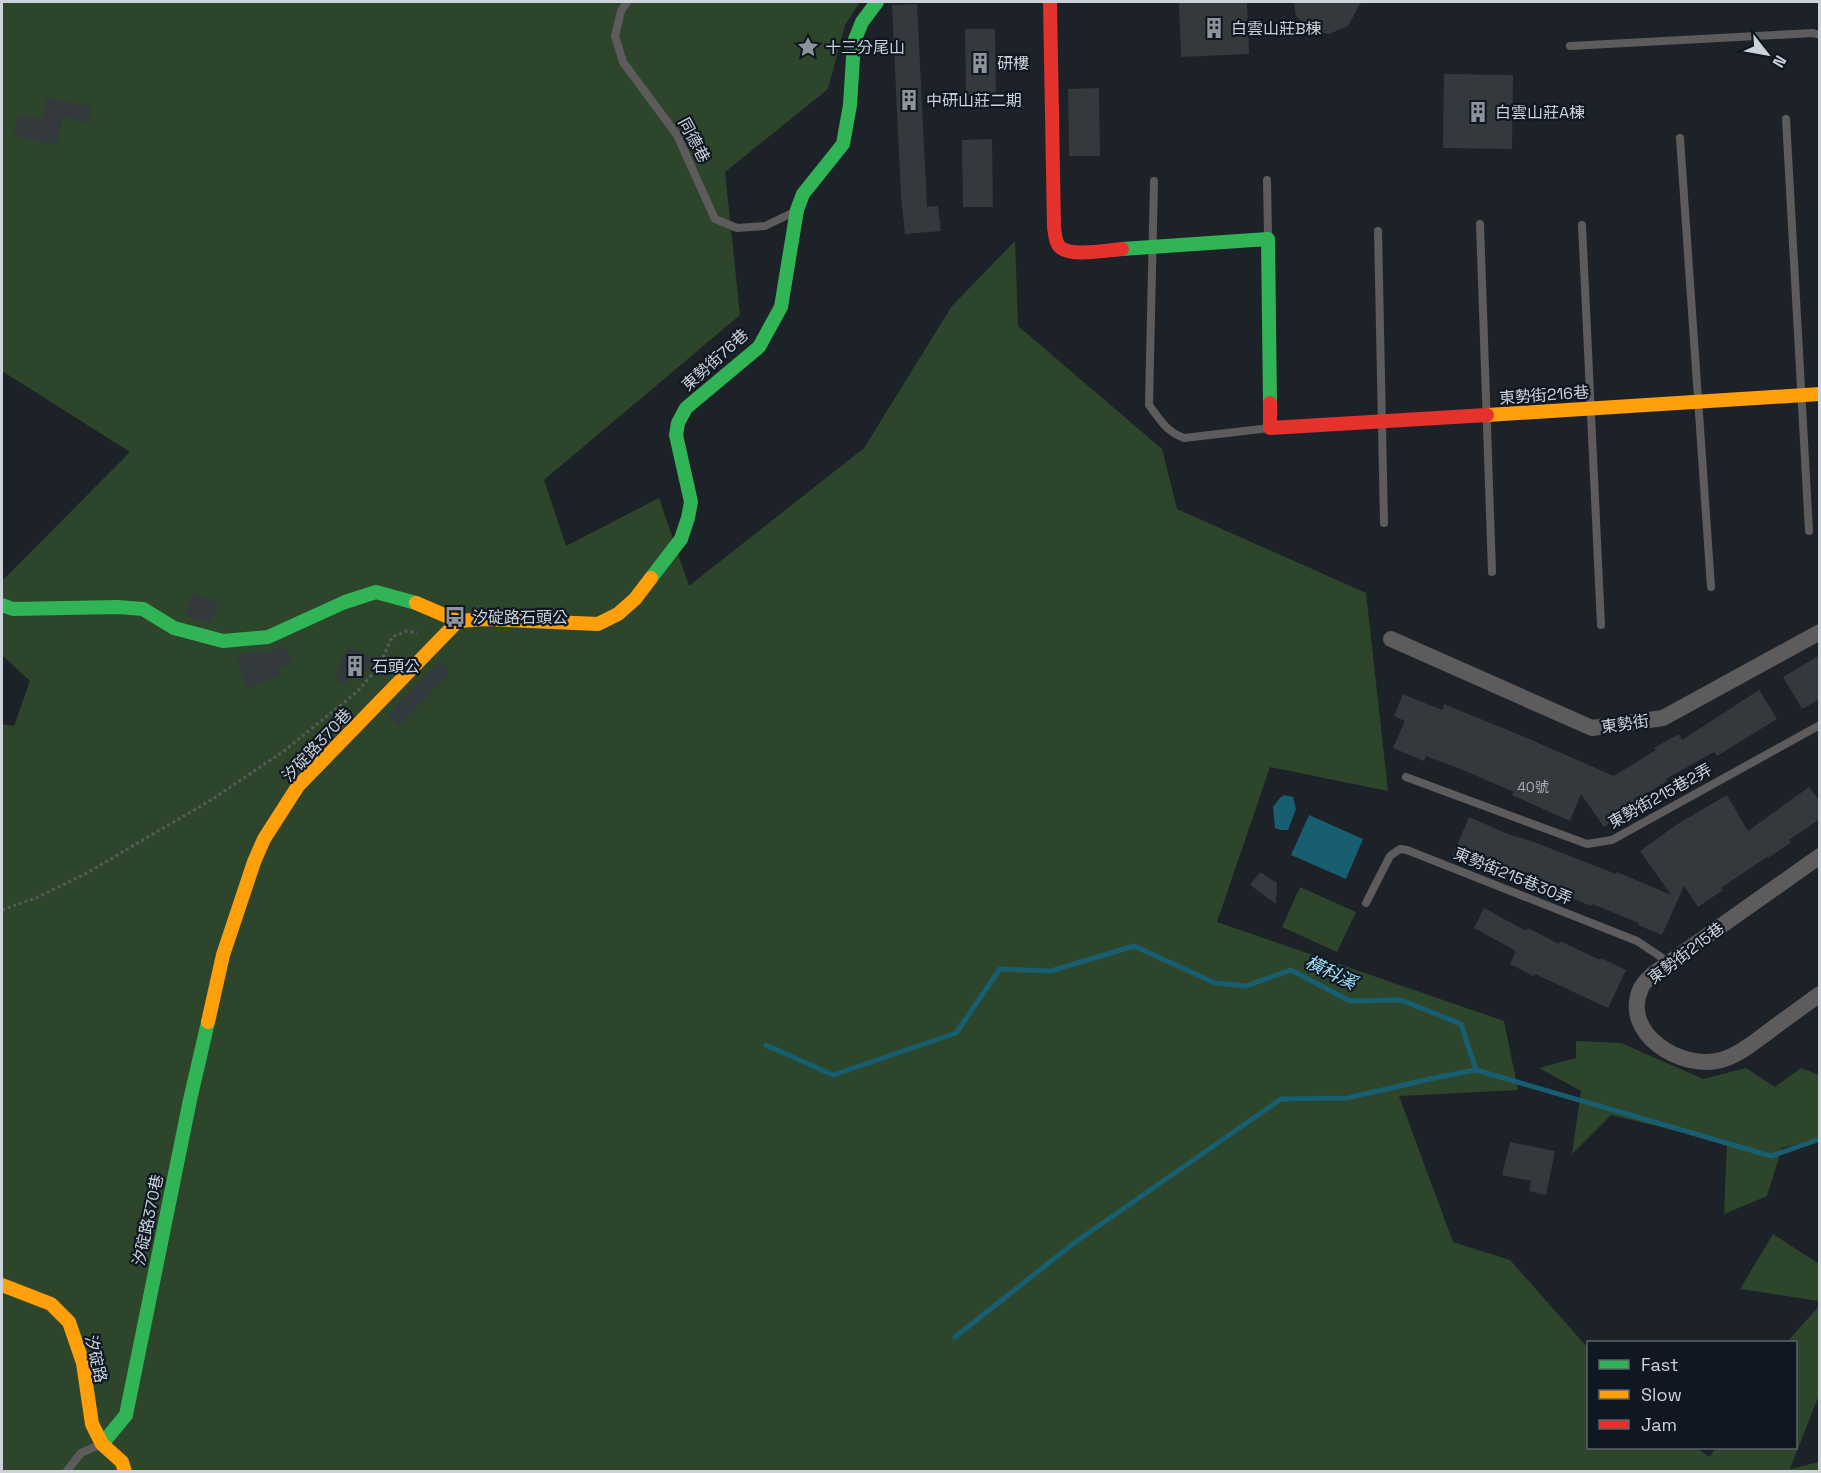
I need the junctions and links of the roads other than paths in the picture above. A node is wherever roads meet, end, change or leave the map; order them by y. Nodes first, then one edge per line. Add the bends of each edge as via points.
1 (627, 2) edge
2 (876, 2) edge
3 (1050, 2) edge
4 (1820, 36) edge
5 (1570, 46) dead end
6 (1786, 119) dead end
7 (1680, 138) dead end
8 (1267, 180) dead end
9 (1154, 181) dead end
10 (797, 210) junction
11 (1480, 224) dead end
12 (1582, 225) dead end
13 (1378, 231) dead end
14 (1268, 239) junction
15 (1153, 248) junction
16 (1820, 394) edge
17 (1802, 395) junction
18 (1698, 402) junction
19 (1591, 408) junction
20 (1487, 415) junction
21 (1382, 421) junction
22 (1270, 428) junction
23 (1384, 523) dead end
24 (1809, 531) dead end
25 (1492, 572) dead end
26 (1711, 587) dead end
27 (2, 605) edge
28 (458, 621) junction
29 (1601, 625) dead end
30 (1820, 632) edge
31 (1391, 639) dead end
32 (1820, 725) edge
33 (1406, 777) dead end
34 (1820, 856) edge
35 (1366, 903) dead end
36 (1670, 963) junction
37 (1820, 994) edge
38 (2, 1285) edge
39 (102, 1444) junction
40 (66, 1472) edge
41 (125, 1472) edge

1 - 10 lane, 同德巷 via 615,36 623,62 677,135 715,219 737,228 765,226
2 - 10 street, 東勢街76巷 via 854,42 843,144 803,194
3 - 15 street via 1054,227 1058,246 1070,253
4 - 5 lane via 1813,33
6 - 17 lane
7 - 18 lane
8 - 14 lane
9 - 15 lane
10 - 28 street, 東勢街76巷 via 781,307 759,347 686,408 678,423 676,435 691,502 688,518 681,539 635,600 598,624
11 - 20 lane
12 - 19 lane
13 - 21 lane
14 - 15 street
14 - 22 street
15 - 22 lane via 1149,405 1165,428 1185,438
16 - 17 street, 東勢街216巷
17 - 18 street, 東勢街216巷
17 - 24 lane
18 - 19 street, 東勢街216巷
18 - 26 lane
19 - 20 street, 東勢街216巷
19 - 29 lane
20 - 21 street, 東勢街216巷
20 - 25 lane
21 - 22 street, 東勢街216巷
21 - 23 lane
27 - 28 street via 13,609 143,609 174,628 223,641 268,637 376,592
28 - 39 street, 汐碇路370巷 via 298,786 254,862 223,955 126,1415
30 - 31 street, 東勢街 via 1663,718 1592,728
32 - 33 lane, 東勢街215巷2弄 via 1612,840 1587,844
34 - 36 street, 東勢街215巷
35 - 36 lane, 東勢街215巷30弄 via 1390,856 1400,849 1407,850 1637,941
36 - 37 street, 東勢街215巷 via 1641,986 1636,1008 1638,1020 1663,1049 1698,1062 1718,1061 1743,1051
38 - 39 street, 汐碇路 via 51,1304 69,1323 83,1363 92,1424
39 - 40 lane via 81,1453
39 - 41 street, 汐碇路 via 122,1462

